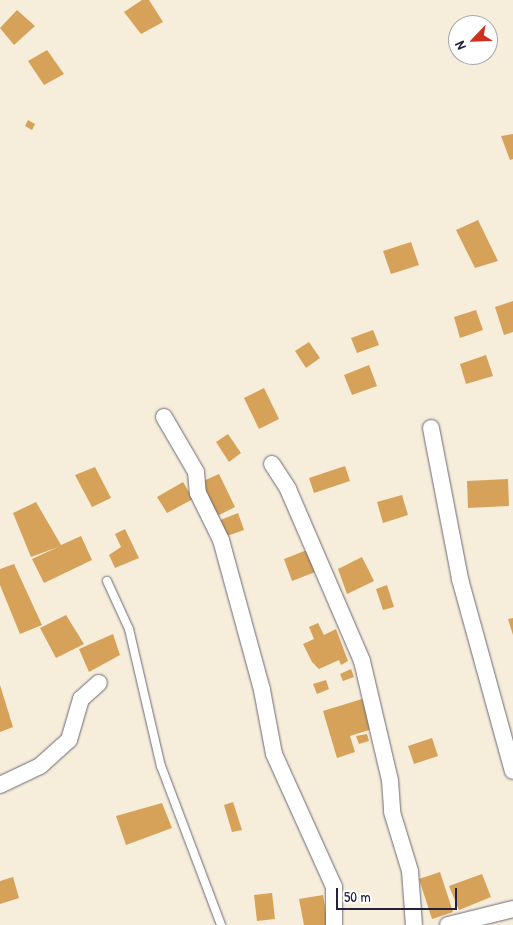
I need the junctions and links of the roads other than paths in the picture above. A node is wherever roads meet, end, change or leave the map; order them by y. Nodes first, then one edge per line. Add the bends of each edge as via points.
1 (164, 417) dead end
2 (431, 428) dead end
3 (272, 464) dead end
4 (107, 580) dead end
5 (99, 683) dead end
6 (513, 771) edge
7 (0, 785) edge
8 (513, 909) edge
9 (221, 925) edge
10 (334, 925) edge
11 (414, 925) edge
12 (448, 925) edge

1 - 10 street via 196,472 198,494 221,540 262,690 274,754 334,887
2 - 6 street via 460,578
3 - 11 street via 294,503 362,661 390,780 392,812 410,871
4 - 9 lane via 130,629 161,766
5 - 7 street via 82,699 69,740 40,766
8 - 12 street

